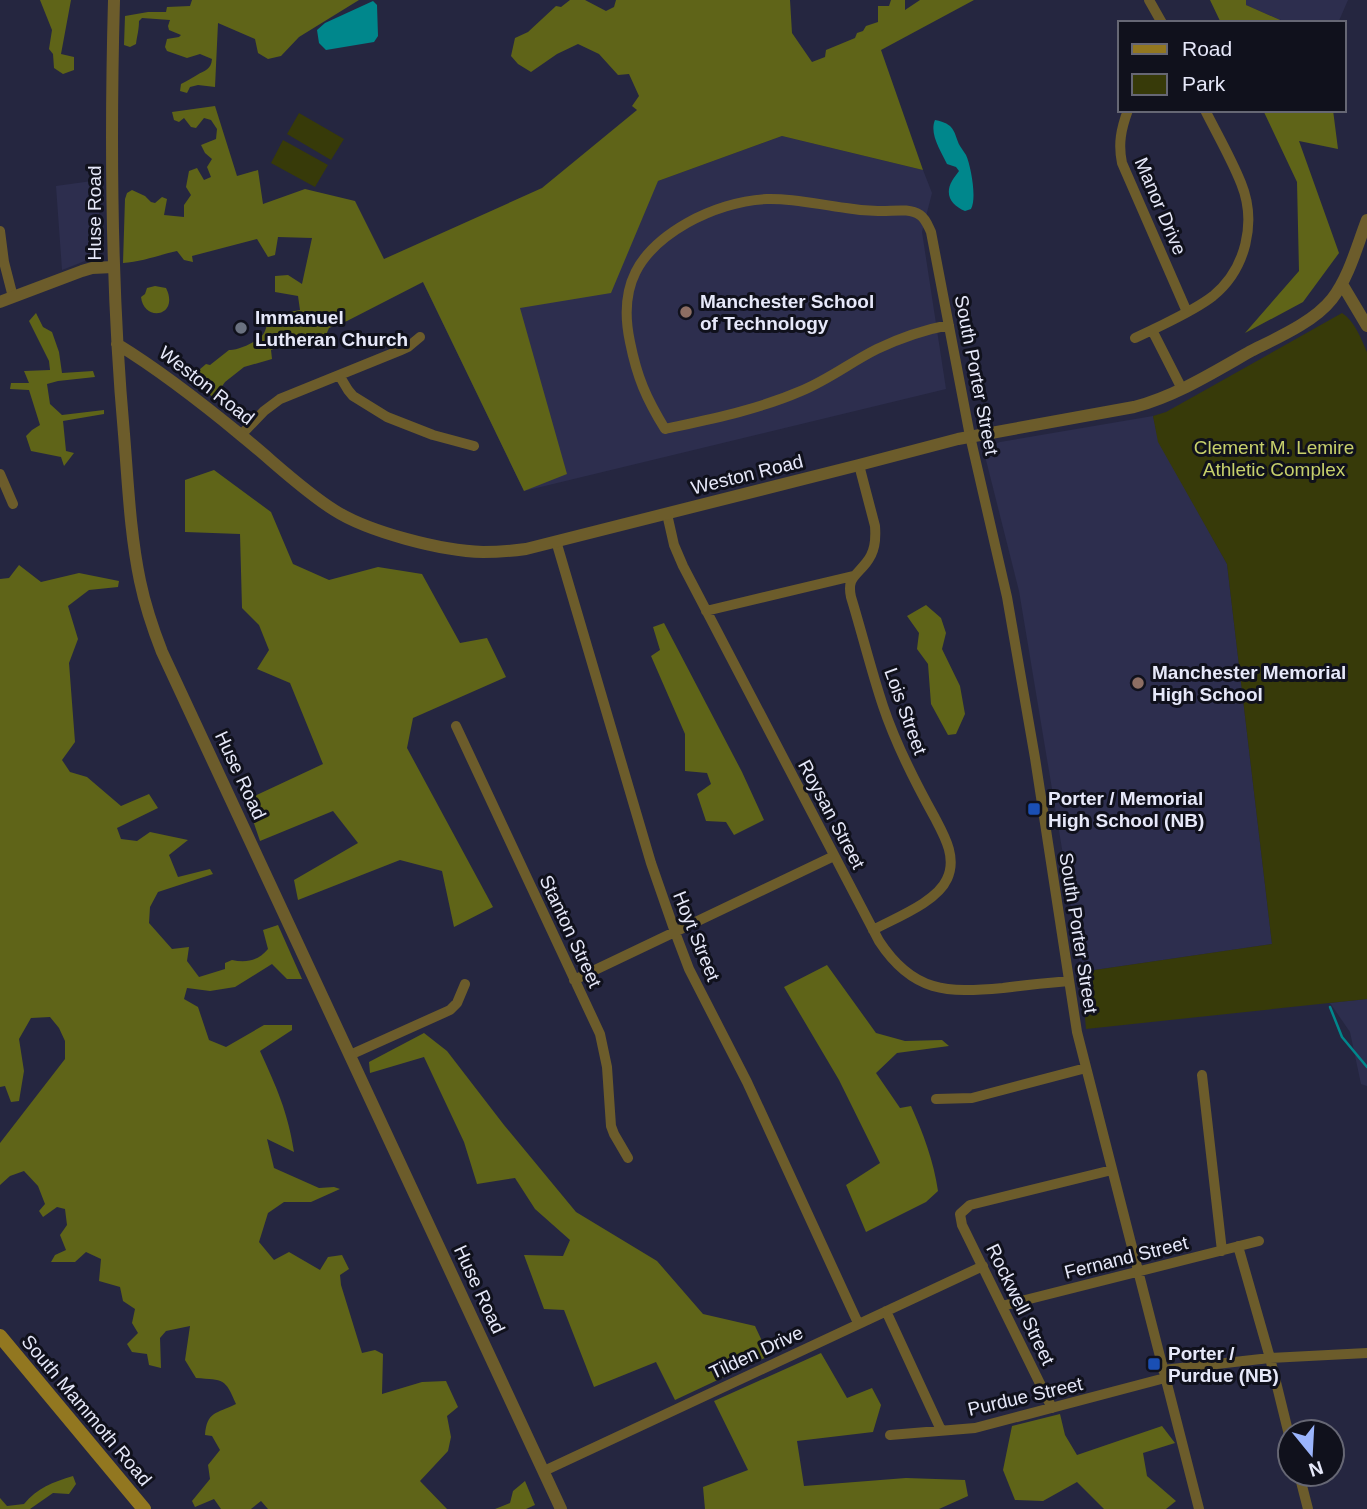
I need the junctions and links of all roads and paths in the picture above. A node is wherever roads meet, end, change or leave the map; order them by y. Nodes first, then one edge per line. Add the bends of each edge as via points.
1 (114, 0) edge
2 (1149, 0) edge
3 (1161, 21) edge
4 (1127, 112) edge
5 (1206, 112) edge
6 (1367, 220) edge
7 (0, 232) edge
8 (113, 267) junction
9 (1342, 284) junction
10 (13, 297) junction
11 (0, 302) edge
12 (1187, 312) junction
13 (948, 325) junction
14 (1367, 326) edge
15 (1152, 330) junction
16 (420, 337) dead end
17 (1135, 338) dead end
18 (117, 344) junction
19 (339, 375) junction
20 (1182, 389) junction
21 (241, 435) junction
22 (970, 436) junction
23 (474, 446) dead end
24 (859, 465) junction
25 (0, 474) edge
26 (13, 505) dead end
27 (667, 514) junction
28 (556, 541) junction
29 (853, 576) junction
30 (706, 611) junction
31 (456, 726) dead end
32 (834, 856) junction
33 (873, 930) junction
34 (675, 932) junction
35 (574, 980) junction
36 (1069, 981) junction
37 (465, 984) dead end
38 (350, 1055) junction
39 (1086, 1068) junction
40 (1202, 1075) dead end
41 (936, 1100) dead end
42 (628, 1158) dead end
43 (1112, 1170) junction
44 (1259, 1241) dead end
45 (1238, 1247) junction
46 (1222, 1251) junction
47 (983, 1266) junction
48 (1137, 1272) junction
49 (1002, 1306) junction
50 (886, 1311) junction
51 (858, 1324) junction
52 (0, 1336) edge
53 (1367, 1353) edge
54 (1270, 1358) junction
55 (1164, 1374) junction
56 (1052, 1408) junction
57 (1285, 1418) edge
58 (941, 1430) junction
59 (890, 1435) dead end
60 (544, 1471) junction
61 (1303, 1488) edge
62 (144, 1509) edge
63 (561, 1509) edge
64 (1199, 1509) edge
65 (1308, 1509) edge

1 - 8 street, Huse Road
2 - 3 street
4 - 12 street, Manor Drive via 1120,137 1122,163
5 - 12 street via 1242,184 1248,237 1227,282
6 - 9 street, Weston Road
7 - 10 street
8 - 10 street via 92,268
8 - 18 street, Huse Road
9 - 14 street
9 - 20 street, Weston Road via 1332,300 1308,319
10 - 11 street
12 - 15 street
13 - 13 street, South Porter Street via 931,232 921,215 767,199 694,219 663,239 644,258 631,281 626,321 638,377 665,429 777,401 821,382 876,349
13 - 22 street, South Porter Street
15 - 17 street
15 - 20 street
16 - 19 street via 408,347
18 - 21 street, Weston Road
18 - 38 street, Huse Road via 135,545 152,622
19 - 21 street via 280,399
19 - 23 street via 353,396 387,417
20 - 22 street, Weston Road via 1134,407
21 - 28 street, Weston Road via 310,493 365,526 481,552 526,549
22 - 24 street, Weston Road
22 - 36 street, South Porter Street via 1007,597
24 - 27 street, Weston Road
24 - 29 street via 876,536 866,563
25 - 26 street
27 - 28 street, Weston Road
27 - 30 street, Roysan Street via 678,555
28 - 34 street, Hoyt Street
29 - 30 street
29 - 33 street, Lois Street via 851,597 883,706 906,765 948,844 951,866 936,894
30 - 32 street, Roysan Street
31 - 35 street, Stanton Street
32 - 33 street, Roysan Street
32 - 34 street
33 - 36 street, Roysan Street via 891,959 927,985 971,991
34 - 35 street
34 - 51 street, Hoyt Street
35 - 42 street, Stanton Street via 603,1044 611,1126
36 - 39 street, South Porter Street
37 - 38 street via 450,1010
38 - 60 street, Huse Road
39 - 41 street via 972,1098
39 - 43 street, South Porter Street
40 - 46 street
43 - 47 street, Rockwell Street via 970,1205 960,1214 962,1225
43 - 48 street, South Porter Street
44 - 45 street, Fernand Street
45 - 46 street, Fernand Street
45 - 54 street
46 - 48 street, Fernand Street
47 - 49 street, Rockwell Street
47 - 50 street, Tilden Drive
48 - 49 street, Fernand Street
48 - 55 street, South Porter Street
49 - 56 street, Rockwell Street
50 - 51 street, Tilden Drive
50 - 58 street
51 - 60 street, Tilden Drive
52 - 62 main road, South Mammoth Road
53 - 54 street, Purdue Street
54 - 55 street, Purdue Street
54 - 57 street
55 - 56 street, Purdue Street
55 - 64 street, South Porter Street
56 - 58 street, Purdue Street via 975,1428
58 - 59 street, Purdue Street
60 - 63 street, Huse Road
61 - 65 street

